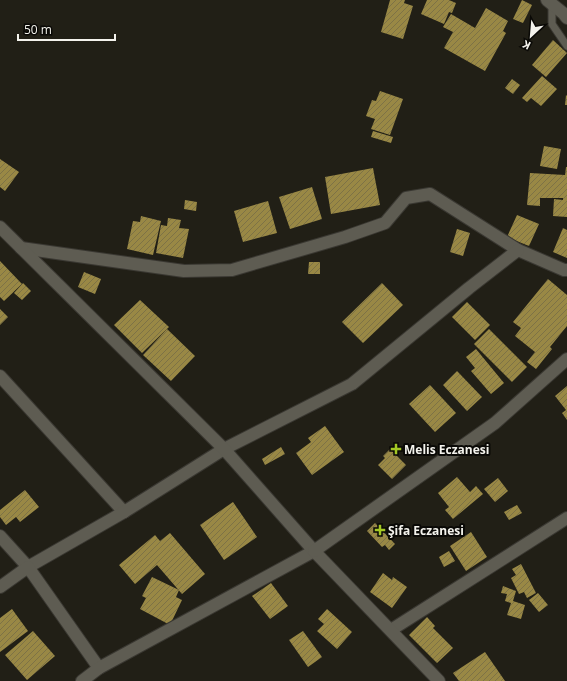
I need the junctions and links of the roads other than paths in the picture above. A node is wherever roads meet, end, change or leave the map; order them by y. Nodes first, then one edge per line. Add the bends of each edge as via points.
1 (550, 2) edge
2 (567, 18) edge
3 (567, 46) edge
4 (0, 226) edge
5 (21, 248) junction
6 (518, 250) junction
7 (567, 270) edge
8 (567, 359) edge
9 (0, 376) edge
10 (224, 448) junction
11 (124, 512) junction
12 (567, 518) edge
13 (0, 536) edge
14 (314, 551) junction
15 (28, 567) junction
16 (0, 587) edge
17 (391, 630) junction
18 (99, 668) junction
19 (82, 681) edge
20 (439, 681) edge

1 - 2 street
1 - 3 lane via 552,24
4 - 5 street
5 - 6 street via 184,271 232,270 385,223 406,198 430,194
5 - 10 street
6 - 7 street
6 - 10 street via 352,384
8 - 14 street via 495,423
9 - 11 street
10 - 11 street
10 - 14 street
11 - 15 street
12 - 17 street
13 - 15 street
14 - 17 street
14 - 18 street
15 - 16 street
15 - 18 street
17 - 20 street
18 - 19 street

